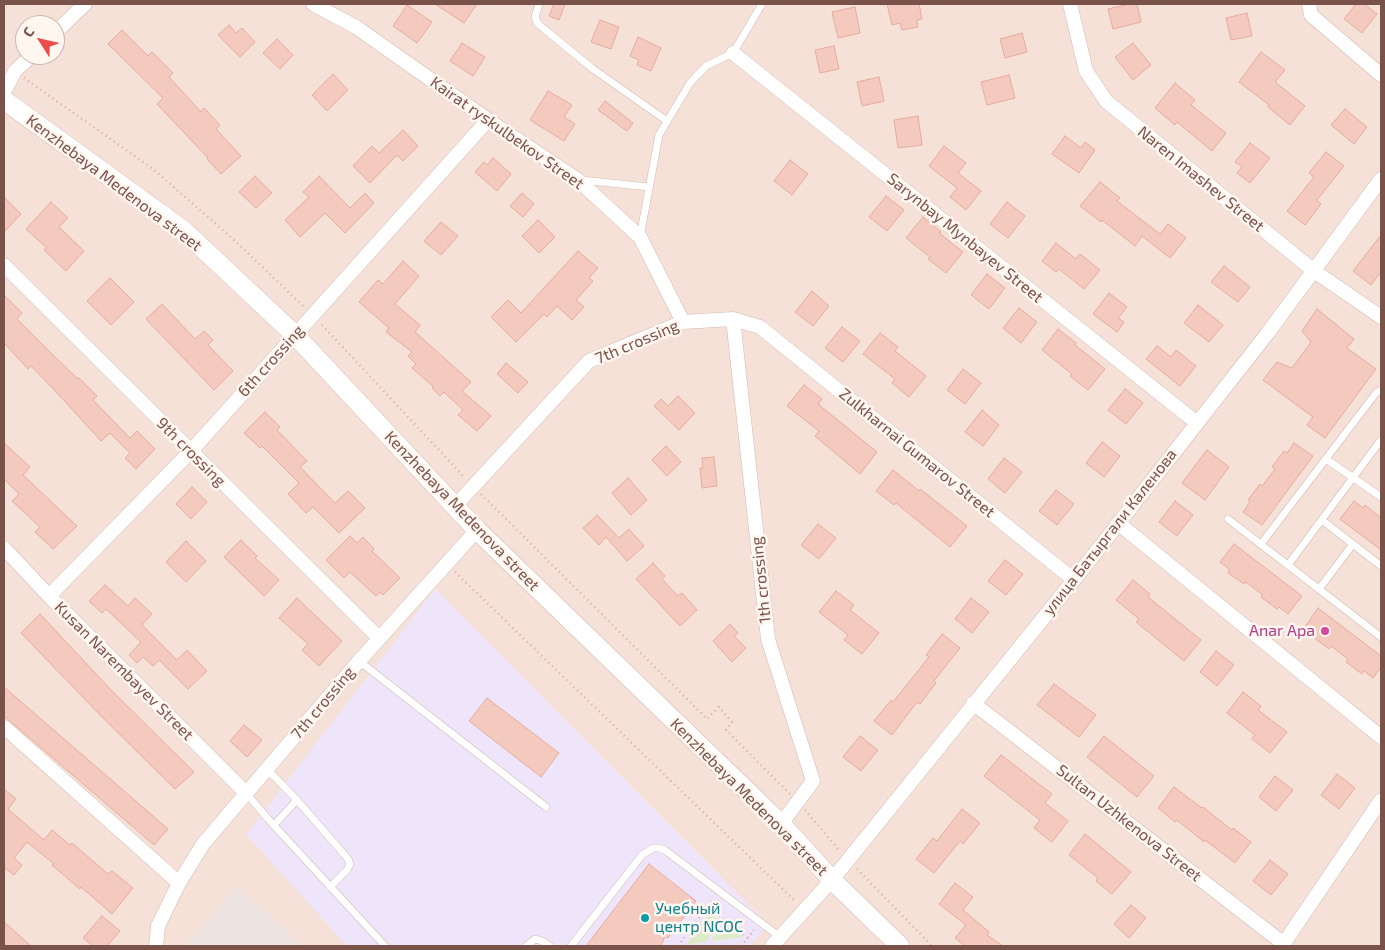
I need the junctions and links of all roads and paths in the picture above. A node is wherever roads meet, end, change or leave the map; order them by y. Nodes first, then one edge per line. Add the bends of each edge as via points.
1 (85, 4) edge
2 (313, 4) edge
3 (539, 4) edge
4 (762, 4) edge
5 (1070, 4) edge
6 (1309, 4) edge
7 (65, 23) edge
8 (733, 53) junction
9 (21, 65) edge
10 (1381, 75) edge
11 (4, 92) edge
12 (4, 100) edge
13 (488, 120) junction
14 (667, 121) junction
15 (1381, 179) edge
16 (578, 180) junction
17 (649, 187) junction
18 (640, 237) junction
19 (4, 265) edge
20 (1314, 272) junction
21 (1381, 316) edge
22 (733, 319) junction
23 (683, 322) junction
24 (760, 327) joint
25 (295, 335) junction
26 (1381, 390) edge
27 (1197, 423) junction
28 (1381, 440) edge
29 (191, 451) junction
30 (1326, 459) junction
31 (1353, 478) junction
32 (1381, 498) edge
33 (455, 506) junction
34 (1228, 519) dead end
35 (1322, 520) junction
36 (1118, 523) junction
37 (478, 530) junction
38 (1261, 544) junction
39 (1353, 544) junction
40 (4, 548) edge
41 (446, 564) junction
42 (1288, 565) junction
43 (1381, 566) edge
44 (1074, 580) junction
45 (1319, 589) junction
46 (49, 596) junction
47 (1381, 637) edge
48 (379, 638) junction
49 (359, 661) junction
50 (973, 703) junction
51 (4, 727) edge
52 (1381, 737) edge
53 (267, 769) junction
54 (246, 793) junction
55 (297, 800) junction
56 (1381, 800) edge
57 (546, 807) dead end
58 (781, 824) junction
59 (274, 825) junction
60 (832, 880) junction
61 (179, 883) junction
62 (330, 887) junction
63 (720, 891) junction
64 (707, 907) junction
65 (804, 910) junction
66 (760, 921) junction
67 (748, 938) junction
68 (776, 941) edge
69 (1283, 945) edge
70 (156, 946) edge
71 (385, 946) edge
72 (526, 946) edge
73 (550, 946) edge
74 (571, 946) edge
75 (678, 946) edge
76 (741, 946) edge
77 (900, 946) edge

1 - 7 street
2 - 13 street, Kairat ryskulbekov Street via 356,27
3 - 14 lane via 535,17 538,24 593,69
4 - 8 lane
5 - 20 street, Naren Imashev Street via 1086,71 1106,101
6 - 10 street via 1312,16
8 - 14 lane via 706,66 690,83
8 - 27 street, Sarynbay Mynbayev Street
9 - 11 street
12 - 25 street, Kenzhebaya Medenova street via 183,230
13 - 16 street, Kairat ryskulbekov Street
13 - 25 street, 6th crossing
14 - 17 lane via 659,135
15 - 20 street, улица Батыргали Каленова
16 - 17 lane
16 - 18 street, Kairat ryskulbekov Street
17 - 18 lane
18 - 23 street, Kairat ryskulbekov Street
19 - 29 street, 9th crossing
20 - 21 street, Naren Imashev Street
20 - 27 street, улица Батыргали Каленова
22 - 23 street, 7th crossing
22 - 24 street, 7th crossing
22 - 58 street, 1th crossing via 768,640 813,781
23 - 33 street, 7th crossing via 589,361
24 - 44 street, Zulkharnai Gumarov Street
25 - 29 street, 6th crossing
25 - 33 street, Kenzhebaya Medenova street
26 - 30 lane
27 - 36 street, улица Батыргали Каленова
28 - 31 lane
29 - 46 street, 6th crossing
29 - 48 street, 9th crossing
30 - 31 lane
30 - 38 lane
31 - 32 lane
31 - 35 lane
33 - 37 street, Kenzhebaya Medenova street
34 - 38 lane
35 - 39 lane
35 - 42 lane
36 - 44 street, улица Батыргали Каленова
36 - 52 street
37 - 41 street, 7th crossing
37 - 58 street, Kenzhebaya Medenova street
38 - 42 lane
39 - 43 lane
39 - 45 lane
40 - 46 street, Kusan Narembayev Street
41 - 48 street, 7th crossing
41 - 65 path
42 - 45 lane
44 - 50 street, улица Батыргали Каленова
45 - 47 lane
46 - 54 street, Kusan Narembayev Street
48 - 49 street, 7th crossing
49 - 53 street, 7th crossing
49 - 57 lane
50 - 60 street, улица Батыргали Каленова
50 - 69 street, Sultan Uzhkenova Street
51 - 61 street
53 - 54 street, 7th crossing
53 - 55 lane
54 - 59 lane
54 - 61 street, 7th crossing via 203,844
55 - 59 lane
55 - 62 lane via 348,858 347,870
56 - 69 street
58 - 60 street, Kenzhebaya Medenova street
59 - 62 lane
60 - 65 street, улица Батыргали Каленова
60 - 77 street, Kenzhebaya Medenova street
61 - 70 street, 7th crossing via 158,926
62 - 71 lane
63 - 64 path
63 - 66 lane
63 - 74 lane via 666,851 653,848 642,855
64 - 67 path
64 - 75 path
65 - 68 street, улица Батыргали Каленова
66 - 67 path
66 - 68 lane
67 - 76 path
72 - 73 lane via 535,939

